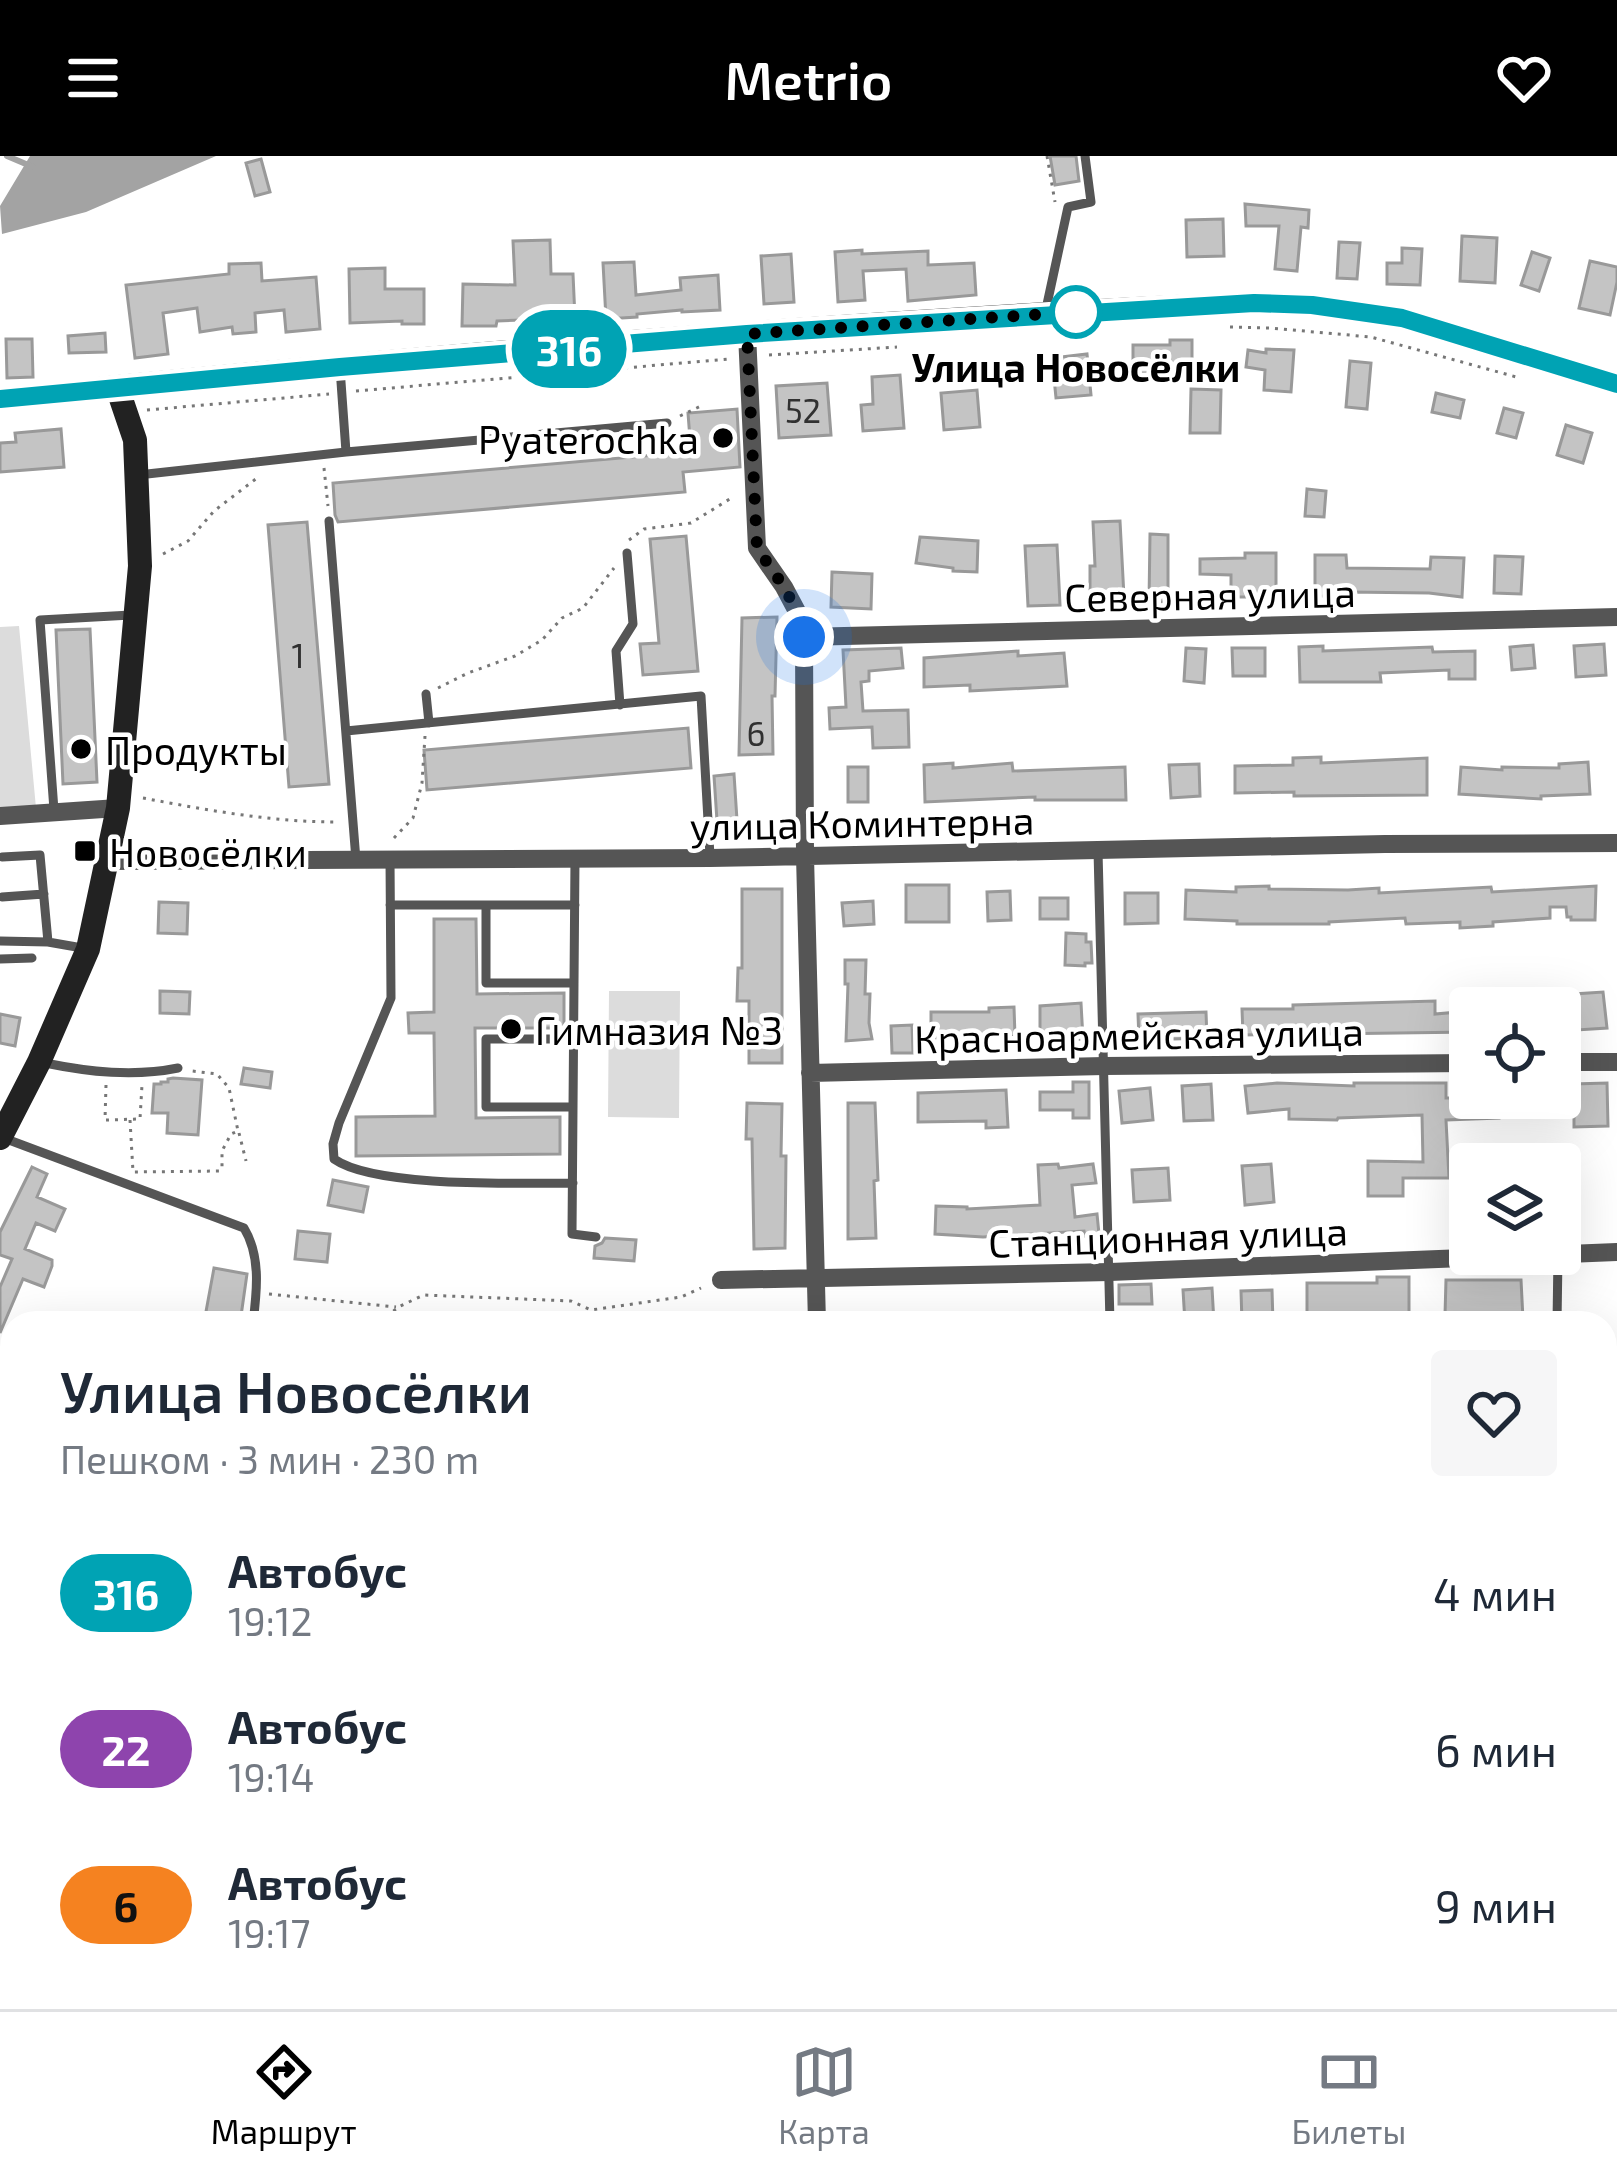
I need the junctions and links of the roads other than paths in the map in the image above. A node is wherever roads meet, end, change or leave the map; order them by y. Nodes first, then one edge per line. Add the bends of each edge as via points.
1 (1084, 156) edge
2 (1044, 315) junction
3 (747, 346) junction
4 (341, 380) junction
5 (1617, 384) edge
6 (117, 387) junction
7 (0, 399) edge
8 (668, 422) road end
9 (346, 452) junction
10 (137, 467) junction
11 (329, 521) road end
12 (627, 553) road end
13 (136, 615) junction
14 (1617, 617) edge
15 (804, 637) junction
16 (426, 694) road end
17 (620, 705) junction
18 (429, 723) junction
19 (346, 731) junction
20 (118, 800) junction
21 (54, 810) junction
22 (0, 816) edge
23 (1617, 843) edge
24 (1098, 851) junction
25 (805, 856) junction
26 (2, 857) edge
27 (575, 858) junction
28 (710, 858) junction
29 (390, 859) junction
30 (356, 860) junction
31 (107, 861) junction
32 (44, 894) junction
33 (2, 897) edge
34 (391, 905) junction
35 (487, 905) junction
36 (575, 905) junction
37 (0, 941) edge
38 (48, 942) junction
39 (88, 949) junction
40 (32, 958) dead end
41 (0, 959) edge
42 (574, 983) junction
43 (574, 1039) junction
44 (39, 1062) junction
45 (1581, 1062) edge
46 (1617, 1062) edge
47 (1449, 1063) edge
48 (1104, 1066) junction
49 (178, 1069) road end
50 (810, 1073) junction
51 (573, 1107) junction
52 (0, 1137) edge
53 (573, 1184) junction
54 (596, 1238) dead end
55 (1617, 1252) edge
56 (1581, 1254) edge
57 (1449, 1259) edge
58 (1110, 1273) junction
59 (1558, 1275) edge
60 (721, 1280) road end
61 (815, 1280) junction
62 (254, 1311) edge
63 (816, 1311) edge
64 (1110, 1311) edge
65 (1557, 1311) edge

1 - 2 lane via 1091,202 1068,207
2 - 3 street
2 - 5 street via 1312,305 1402,318
3 - 4 street
3 - 15 street via 757,548
4 - 6 street
4 - 9 lane
6 - 7 street
6 - 10 street
8 - 9 lane
9 - 10 lane
10 - 13 street
11 - 19 lane
12 - 17 lane via 633,624 616,652
13 - 20 street
13 - 21 lane via 40,620
14 - 15 street, Северная улица
15 - 25 street
16 - 18 lane
17 - 18 lane
17 - 28 lane via 701,697
18 - 19 lane
19 - 30 lane
20 - 21 street
20 - 31 street
21 - 22 street
23 - 24 street, улица Коминтерна
24 - 25 street, улица Коминтерна
24 - 48 lane
25 - 28 street, улица Коминтерна
25 - 50 street
26 - 32 lane via 40,856
27 - 28 street, улица Коминтерна
27 - 29 street, улица Коминтерна
27 - 36 lane
29 - 30 street, улица Коминтерна
29 - 34 lane
30 - 31 street, улица Коминтерна
31 - 39 street
32 - 33 lane
32 - 38 lane
34 - 35 lane
34 - 53 lane via 391,998 339,1123 334,1159 418,1179
35 - 36 lane
35 - 42 lane via 487,983
36 - 42 lane
37 - 38 lane
38 - 39 lane
39 - 44 street
40 - 41 lane
42 - 43 lane
43 - 51 lane
43 - 51 lane via 486,1039 486,1107
44 - 49 lane via 142,1074
44 - 52 street
45 - 46 street
47 - 48 street, Красноармейская улица
48 - 50 street, Красноармейская улица
48 - 58 lane
50 - 61 street
51 - 53 lane
52 - 62 lane via 244,1228 254,1245
53 - 54 lane via 572,1234
55 - 56 street, Станционная улица
57 - 58 street, Станционная улица
58 - 61 street, Станционная улица
58 - 64 lane
59 - 65 lane
60 - 61 street, Станционная улица
61 - 63 street

